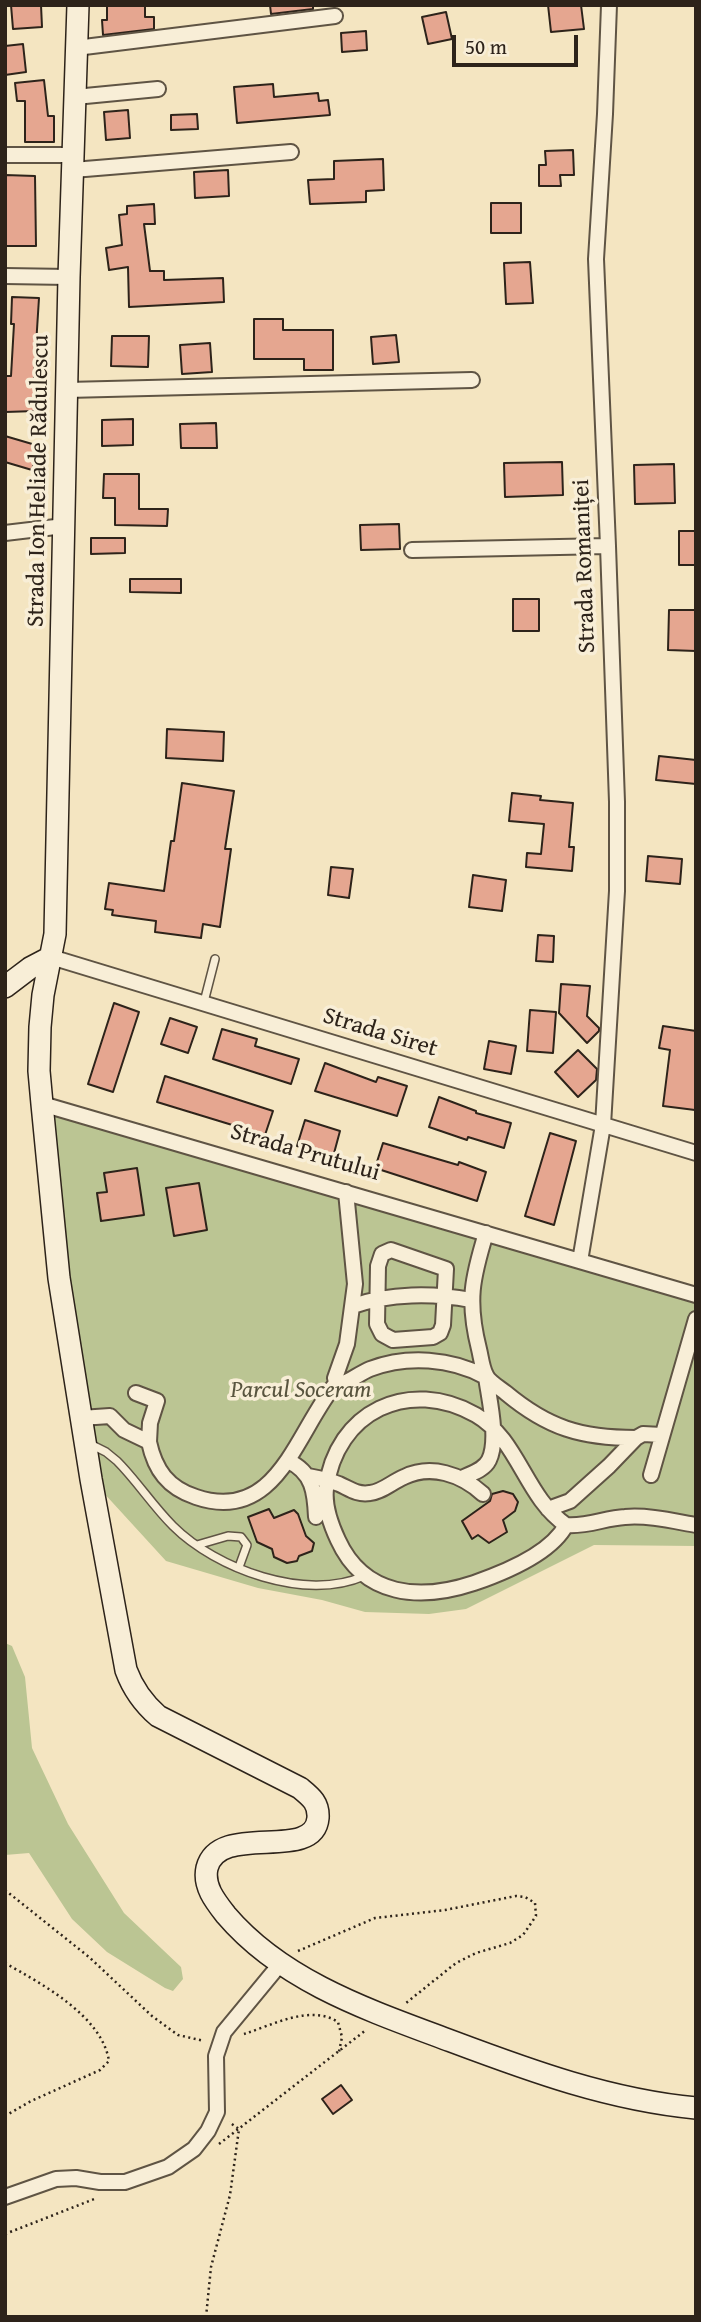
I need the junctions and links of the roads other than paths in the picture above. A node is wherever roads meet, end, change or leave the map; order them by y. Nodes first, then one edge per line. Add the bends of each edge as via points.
1 (78, 5) edge
2 (609, 5) edge
3 (335, 16) dead end
4 (76, 48) junction
5 (158, 89) dead end
6 (75, 97) junction
7 (290, 152) dead end
8 (5, 155) edge
9 (73, 163) junction
10 (5, 276) edge
11 (69, 277) junction
12 (472, 380) dead end
13 (67, 390) junction
14 (64, 526) junction
15 (5, 533) edge
16 (608, 546) junction
17 (412, 550) dead end
18 (51, 957) junction
19 (215, 959) dead end
20 (5, 987) edge
21 (204, 1002) junction
22 (41, 1104) junction
23 (604, 1125) junction
24 (696, 1153) edge
25 (346, 1192) junction
26 (486, 1233) junction
27 (580, 1261) junction
28 (696, 1295) edge
29 (446, 1297) junction
30 (379, 1298) junction
31 (471, 1300) junction
32 (354, 1306) junction
33 (696, 1319) edge
34 (486, 1377) junction
35 (337, 1382) junction
36 (136, 1393) dead end
37 (81, 1418) junction
38 (492, 1427) junction
39 (662, 1435) junction
40 (636, 1437) junction
41 (84, 1441) junction
42 (149, 1443) junction
43 (288, 1461) junction
44 (651, 1475) dead end
45 (308, 1476) junction
46 (462, 1478) junction
47 (328, 1480) junction
48 (483, 1494) dead end
49 (548, 1509) junction
50 (316, 1517) dead end
51 (566, 1525) junction
52 (696, 1525) edge
53 (197, 1545) junction
54 (239, 1567) junction
55 (364, 1576) junction
56 (281, 1963) junction
57 (696, 2108) edge
58 (5, 2197) edge

1 - 4 street, Strada Ion Heliade Rădulescu
2 - 16 street, Strada Romaniței via 596,259
3 - 4 street
4 - 6 street, Strada Ion Heliade Rădulescu
5 - 6 street
6 - 9 street, Strada Ion Heliade Rădulescu
7 - 9 street
8 - 9 street
9 - 11 street, Strada Ion Heliade Rădulescu
10 - 11 street
11 - 13 street, Strada Ion Heliade Rădulescu
12 - 13 street
13 - 14 street, Strada Ion Heliade Rădulescu
14 - 15 street
14 - 18 street, Strada Ion Heliade Rădulescu
16 - 17 street
16 - 23 street, Strada Romaniței via 617,891
18 - 20 street
18 - 21 street, Strada Siret
18 - 22 street via 40,1027
19 - 21 lane
21 - 23 street, Strada Siret
22 - 25 street, Strada Prutului
22 - 37 street via 59,1278
23 - 24 street, Strada Siret
23 - 27 street, Strada Romaniței
25 - 26 street, Strada Prutului
25 - 32 street
26 - 27 street, Strada Prutului
26 - 31 street
27 - 28 street, Strada Prutului
29 - 30 street
29 - 30 street via 440,1333 393,1339 382,1334 377,1324
29 - 30 street via 446,1269 391,1250 379,1259
29 - 31 street
30 - 32 street
31 - 34 street
32 - 35 street
33 - 39 street
34 - 35 street via 457,1365 404,1362
34 - 38 street
34 - 40 street via 521,1406 559,1428
35 - 43 street
36 - 42 street via 157,1401
37 - 41 street
37 - 42 street via 110,1416 124,1430
38 - 46 street via 489,1460
38 - 47 street via 445,1401 419,1398 376,1408 340,1446
38 - 49 street
39 - 40 street
39 - 44 street
40 - 49 street via 570,1501
41 - 53 lane via 117,1461 172,1525
41 - 56 street via 122,1652 133,1688 158,1716 300,1788 318,1808 318,1822 311,1833 298,1839 220,1849 209,1860 208,1887 217,1903
42 - 43 street via 161,1474 172,1485 212,1501 258,1493
43 - 45 street
45 - 47 street
45 - 50 street
46 - 47 street via 416,1472 369,1493
46 - 48 street
47 - 55 street via 326,1504 334,1531 344,1554
49 - 51 street
51 - 52 street via 628,1516
51 - 55 street via 561,1534 523,1562 454,1589 394,1590
53 - 54 lane
53 - 54 lane via 241,1537 247,1545
54 - 55 lane via 296,1584 346,1584
56 - 57 street via 333,1993 389,2017 561,2080 637,2101
56 - 58 street via 229,2023 218,2044 217,2112 194,2149 168,2167 125,2182 56,2179

